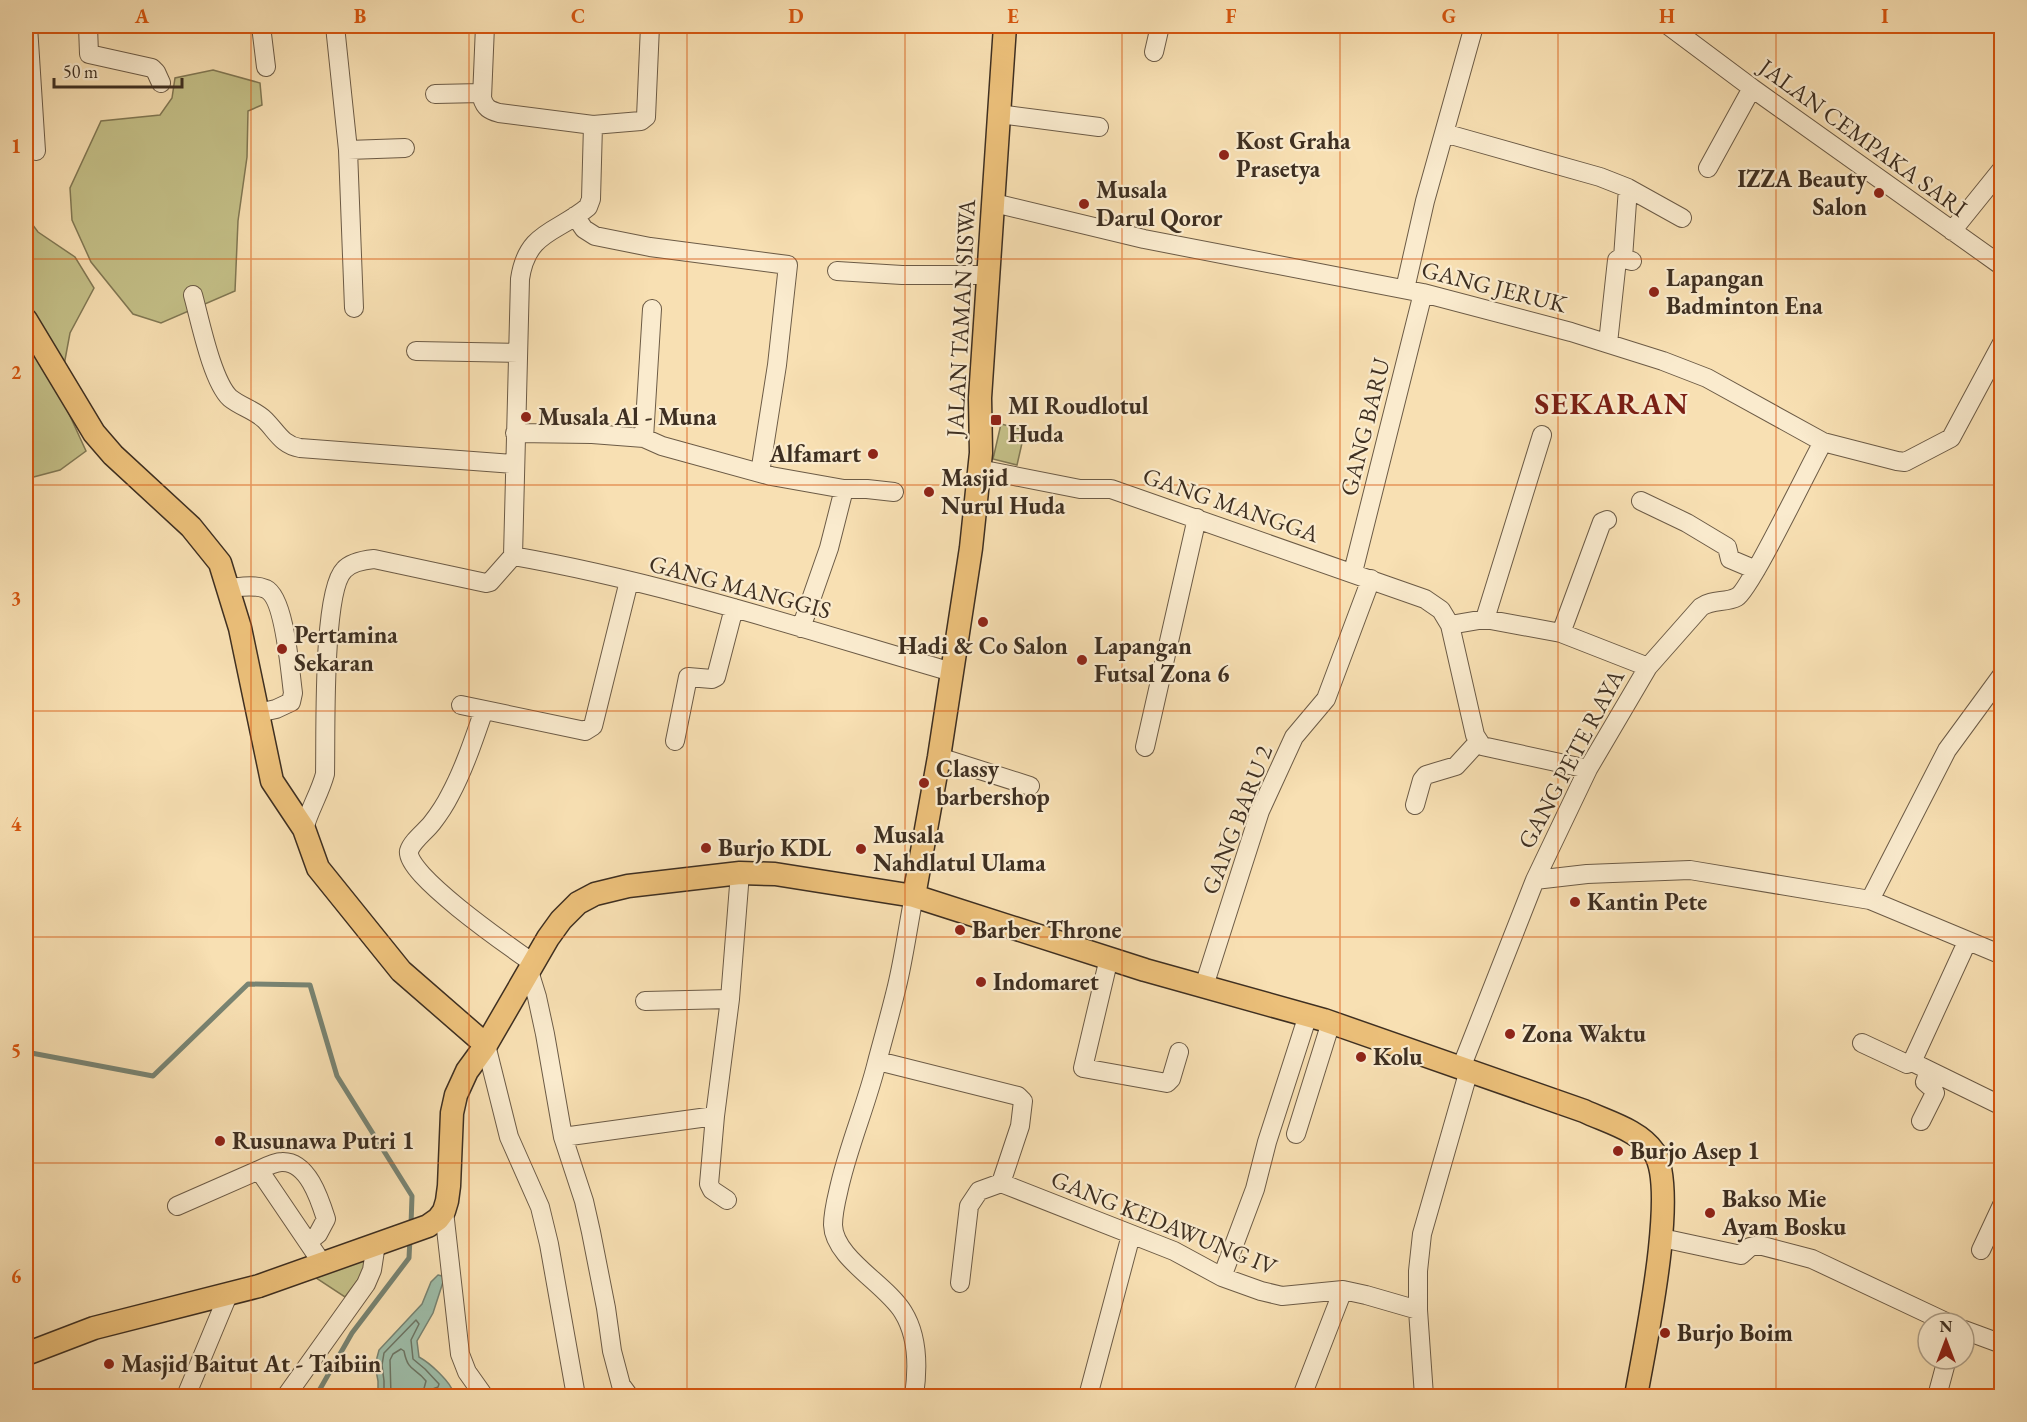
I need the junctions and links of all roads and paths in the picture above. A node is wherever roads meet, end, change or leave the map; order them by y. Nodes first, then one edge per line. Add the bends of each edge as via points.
1 (28, 26) edge
2 (88, 26) edge
3 (261, 26) edge
4 (335, 26) edge
5 (484, 26) edge
6 (650, 26) edge
7 (1005, 26) edge
8 (1160, 26) edge
9 (1474, 26) edge
10 (1669, 26) edge
11 (1154, 52) dead end
12 (266, 67) dead end
13 (161, 83) dead end
14 (1752, 88) junction
15 (482, 93) junction
16 (435, 94) dead end
17 (999, 114) junction
18 (593, 125) junction
19 (1099, 127) dead end
20 (1444, 133) junction
21 (405, 148) dead end
22 (348, 150) junction
23 (36, 151) dead end
24 (1708, 168) dead end
25 (2001, 169) edge
26 (1628, 188) junction
27 (993, 203) junction
28 (575, 216) junction
29 (1682, 218) dead end
30 (1952, 231) junction
31 (2001, 266) edge
32 (837, 271) dead end
33 (988, 275) junction
34 (1404, 289) junction
35 (1423, 293) junction
36 (193, 295) dead end
37 (354, 308) dead end
38 (652, 309) dead end
39 (26, 320) edge
40 (2001, 343) edge
41 (1608, 344) junction
42 (416, 351) dead end
43 (518, 353) junction
44 (515, 433) junction
45 (1542, 435) dead end
46 (644, 438) junction
47 (1823, 442) junction
48 (514, 464) junction
49 (979, 468) junction
50 (760, 473) junction
51 (844, 489) junction
52 (894, 492) dead end
53 (1641, 501) dead end
54 (1197, 518) junction
55 (1607, 520) dead end
56 (513, 556) junction
57 (1756, 570) junction
58 (1353, 572) junction
59 (1371, 579) junction
60 (629, 581) junction
61 (228, 588) junction
62 (734, 608) junction
63 (1485, 619) junction
64 (1450, 625) junction
65 (801, 628) junction
66 (1561, 633) junction
67 (1648, 667) junction
68 (952, 672) junction
69 (2001, 675) edge
70 (461, 705) dead end
71 (484, 710) junction
72 (258, 712) junction
73 (675, 741) dead end
74 (1478, 742) junction
75 (1145, 747) dead end
76 (939, 757) junction
77 (1588, 769) junction
78 (1030, 786) dead end
79 (1415, 805) dead end
80 (304, 830) junction
81 (740, 873) junction
82 (1534, 880) junction
83 (914, 896) junction
84 (1870, 900) junction
85 (1967, 942) junction
86 (2001, 956) edge
87 (1109, 958) junction
88 (531, 967) junction
89 (1204, 986) junction
90 (730, 999) junction
91 (645, 1001) dead end
92 (1308, 1015) junction
93 (1331, 1022) junction
94 (1862, 1043) dead end
95 (486, 1045) junction
96 (1179, 1052) dead end
97 (878, 1061) junction
98 (1912, 1062) junction
99 (1465, 1069) junction
100 (1929, 1071) junction
101 (2001, 1106) edge
102 (715, 1116) junction
103 (1921, 1120) dead end
104 (1296, 1134) dead end
105 (563, 1137) junction
106 (259, 1170) junction
107 (1001, 1183) junction
108 (727, 1200) dead end
109 (2001, 1205) edge
110 (177, 1206) dead end
111 (436, 1218) junction
112 (1131, 1235) junction
113 (1662, 1238) junction
114 (385, 1241) junction
115 (308, 1242) junction
116 (1981, 1250) dead end
117 (322, 1263) junction
118 (1222, 1277) junction
119 (960, 1283) dead end
120 (1343, 1290) junction
121 (228, 1295) junction
122 (1418, 1310) junction
123 (1922, 1311) edge
124 (1976, 1335) edge
125 (2001, 1344) edge
126 (26, 1354) edge
127 (1944, 1371) edge
128 (186, 1396) edge
129 (286, 1396) edge
130 (484, 1396) edge
131 (576, 1396) edge
132 (629, 1396) edge
133 (914, 1396) edge
134 (1088, 1396) edge
135 (1302, 1396) edge
136 (1424, 1396) edge
137 (1636, 1396) edge
138 (1937, 1396) edge

1 - 23 street
2 - 13 street via 89,54 152,68
3 - 12 street
4 - 22 street
5 - 15 street
6 - 18 street via 646,117 641,121
7 - 17 main road, JALAN TAMAN SISWA
8 - 11 street
9 - 20 street
10 - 14 street, JALAN CEMPAKA SARI
14 - 24 street
14 - 30 street, JALAN CEMPAKA SARI
15 - 16 street
15 - 18 street via 485,106 491,111
17 - 19 street
17 - 27 main road, JALAN TAMAN SISWA
18 - 28 street via 591,199 588,207
20 - 26 street
20 - 34 street
21 - 22 street
22 - 37 street
25 - 30 street
26 - 29 street
26 - 41 street via 1628,260 1617,260
27 - 33 main road, JALAN TAMAN SISWA
27 - 34 street, GANG JERUK via 1144,239
28 - 43 street via 537,240 522,264
28 - 50 street via 595,236 788,265
30 - 31 street, JALAN CEMPAKA SARI
32 - 33 street
33 - 49 main road, JALAN TAMAN SISWA
34 - 35 street, GANG JERUK
35 - 41 street, GANG JERUK
35 - 58 street, GANG BARU
36 - 48 street via 219,383 231,399 255,412 286,443 300,448
38 - 46 street
39 - 61 main road via 94,434 191,527 220,563
40 - 47 street, GANG JERUK via 1951,438 1905,462
41 - 47 street, GANG JERUK via 1707,378
42 - 43 street
43 - 44 street
44 - 46 street
44 - 48 street
45 - 63 street
46 - 50 street
47 - 57 street
48 - 56 street
49 - 54 street, GANG MANGGA via 1080,489 1111,489
49 - 68 main road, JALAN TAMAN SISWA
50 - 51 street
51 - 52 street
51 - 65 street via 829,548
53 - 57 street via 1727,547 1730,559
54 - 58 street, GANG MANGGA
54 - 75 street
55 - 66 street via 1602,522
56 - 60 street, GANG MANGGIS
56 - 80 street via 486,584 374,559 344,569 336,582 326,655 325,774
57 - 67 street, GANG PETE RAYA via 1736,597 1701,607
58 - 59 street, GANG MANGGA
59 - 64 street, GANG MANGGA via 1435,604
59 - 89 street, GANG BARU 2 via 1326,699 1294,737 1260,811
60 - 62 street, GANG MANGGIS
60 - 71 street via 593,726 585,731
61 - 72 main road
61 - 72 street via 256,586 272,593 282,623 293,693 291,702
62 - 65 street, GANG MANGGIS
62 - 73 street via 716,677 688,677
63 - 64 street
63 - 66 street
64 - 74 street, GANG MANGGA
65 - 68 street, GANG MANGGIS
66 - 67 street
67 - 77 street, GANG PETE RAYA
68 - 76 main road, JALAN TAMAN SISWA
69 - 84 street via 1947,750
70 - 71 street
71 - 88 street via 449,796 432,824 411,847 410,858 447,899
72 - 80 main road via 272,782
74 - 77 street
74 - 79 street via 1456,766 1425,775
76 - 78 street
76 - 83 main road, JALAN TAMAN SISWA
77 - 82 street, GANG PETE RAYA
80 - 95 main road via 318,868 401,971
81 - 83 main road via 775,874
81 - 88 main road via 628,886 595,894 578,903 561,920
81 - 90 street
82 - 84 street, GANG PETE RAYA via 1690,870
82 - 99 street, GANG PETE RAYA
83 - 87 main road
83 - 97 street
84 - 85 street, GANG PETE RAYA
85 - 86 street, GANG PETE RAYA
85 - 98 street
87 - 89 main road
87 - 96 street via 1083,1068 1167,1083
88 - 95 main road
88 - 105 street
89 - 92 main road
90 - 91 street
90 - 102 street
92 - 93 main road
92 - 118 street via 1256,1189
93 - 99 main road
93 - 104 street
94 - 98 street via 1907,1064
95 - 111 main road via 456,1095 449,1186
95 - 131 street via 509,1137 543,1216
97 - 107 street via 1018,1096 1023,1101 1020,1126
97 - 133 street via 844,1165 833,1225 835,1237 852,1261 904,1312 913,1337 917,1368
98 - 100 street
99 - 113 main road via 1584,1111 1644,1141 1660,1168
99 - 122 street, GANG PETE RAYA via 1422,1234
100 - 101 street
100 - 103 street via 1925,1082 1935,1093
102 - 105 street
102 - 108 street via 709,1184
105 - 132 street via 584,1201 612,1351 621,1385
106 - 110 street
106 - 115 street
106 - 115 street via 281,1161 305,1174 321,1200 326,1219
107 - 112 street, GANG KEDAWUNG IV
107 - 119 street via 979,1191 969,1206
109 - 116 street
111 - 114 main road
111 - 130 street via 460,1354
112 - 118 street, GANG KEDAWUNG IV via 1174,1251
112 - 134 street
113 - 123 street via 1741,1255 1759,1245 1812,1259
113 - 137 main road
114 - 117 main road
114 - 129 street via 366,1284
115 - 117 street
117 - 121 main road
118 - 120 street, GANG KEDAWUNG IV via 1282,1296
120 - 122 street, GANG KEDAWUNG IV
120 - 135 street
121 - 126 main road via 94,1328
121 - 128 street
122 - 136 street, GANG PETE RAYA
124 - 125 street
127 - 138 street

